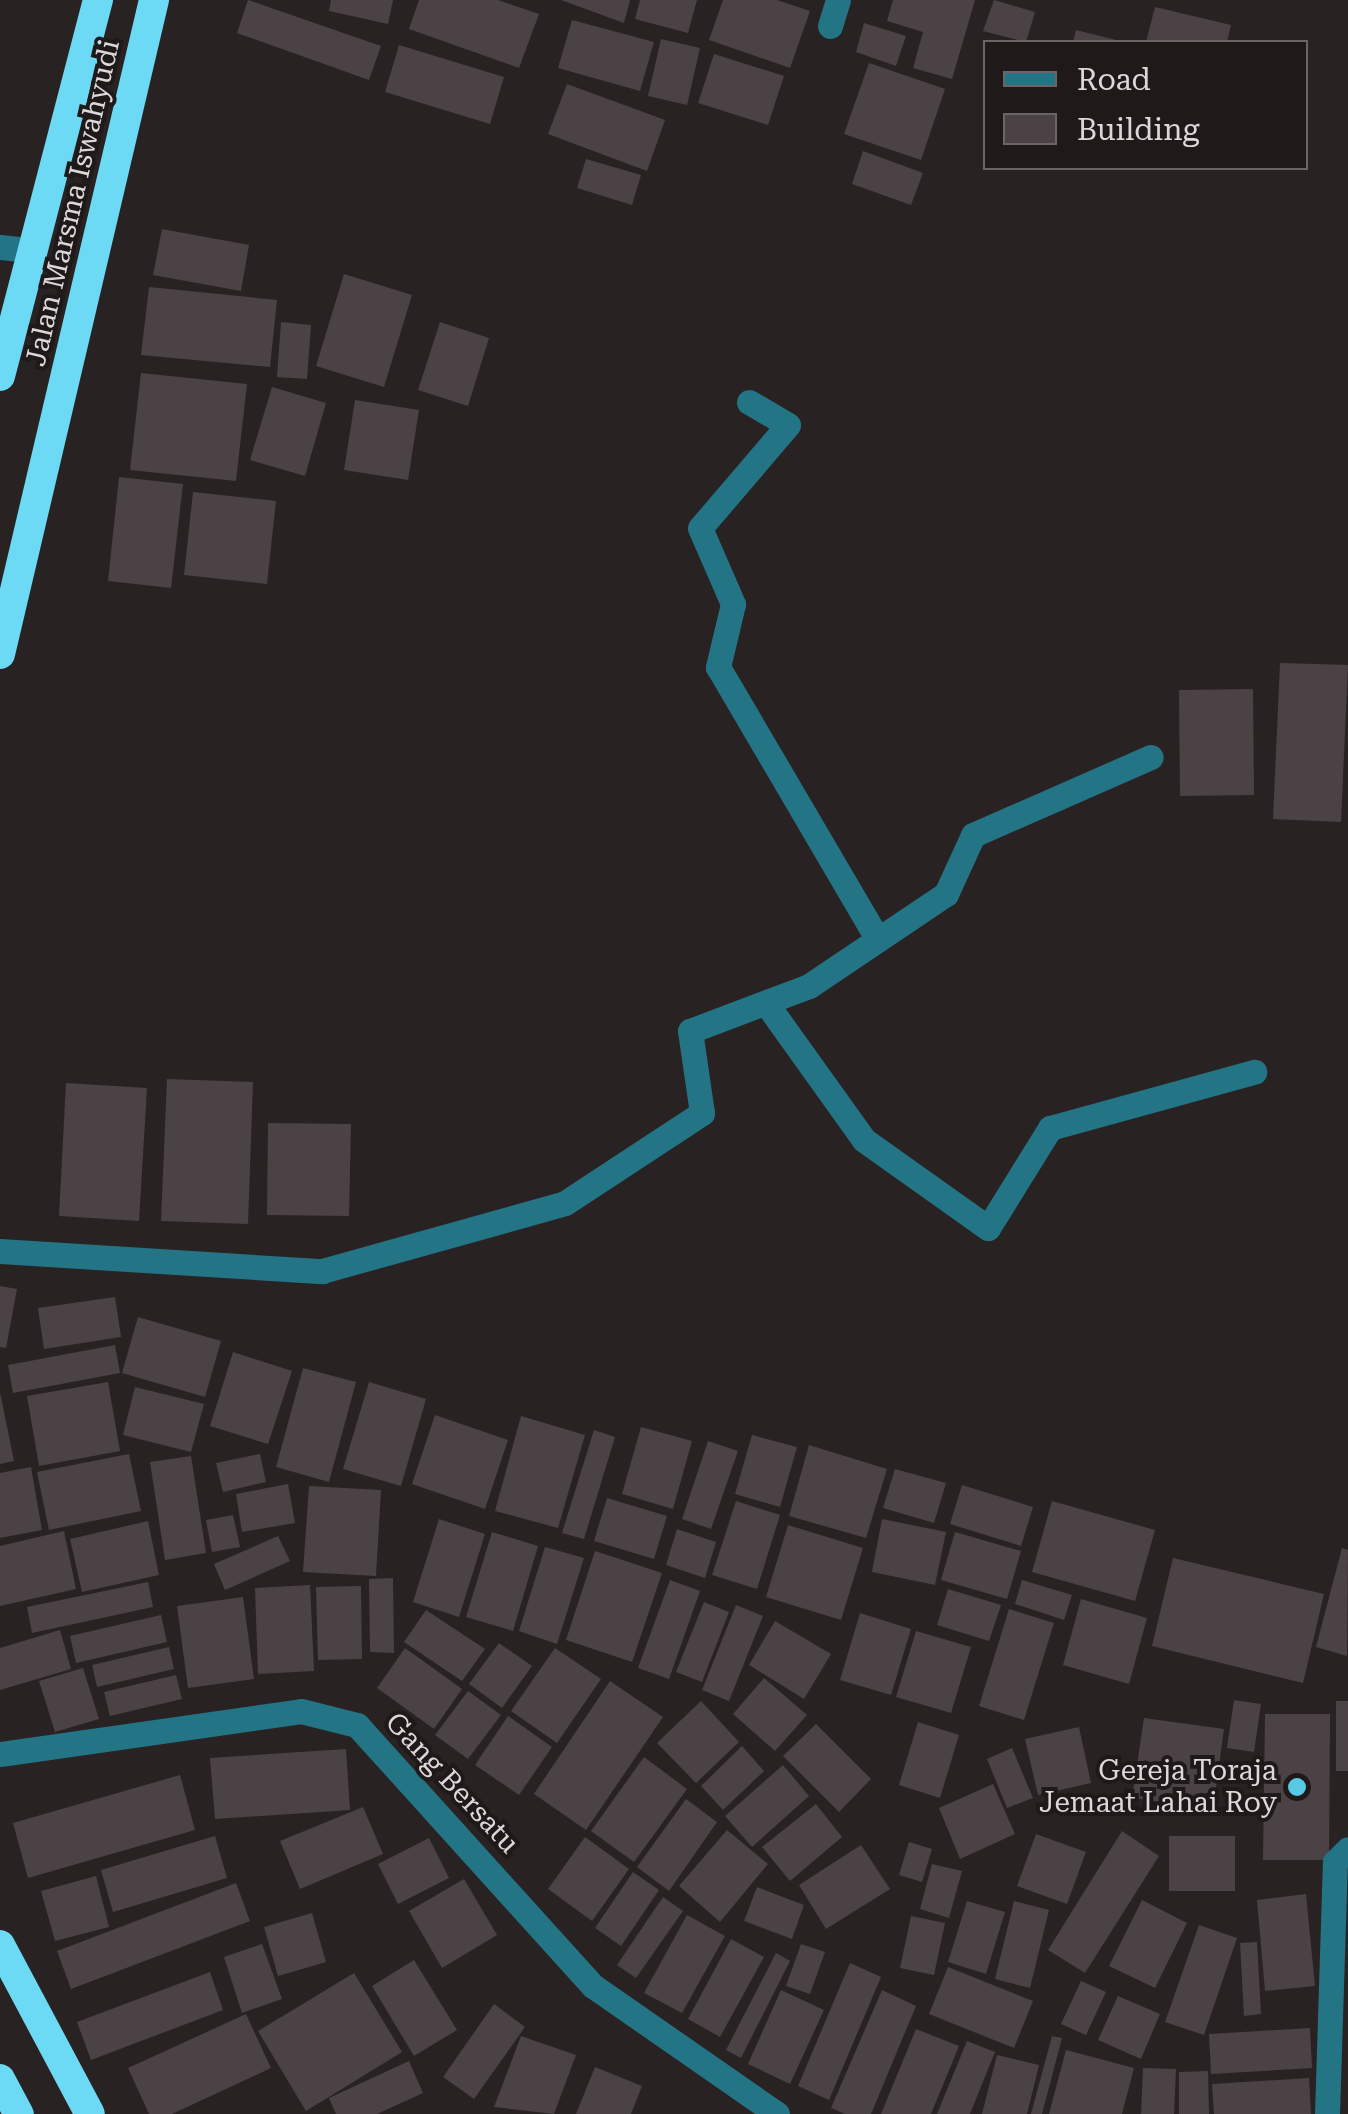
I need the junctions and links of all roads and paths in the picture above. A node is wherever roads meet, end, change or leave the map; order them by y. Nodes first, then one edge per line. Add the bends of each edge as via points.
1 (154, 0) edge
2 (838, 0) edge
3 (96, 2) edge
4 (830, 26) dead end
5 (15, 248) edge
6 (0, 376) edge
7 (749, 402) dead end
8 (0, 654) edge
9 (1151, 757) dead end
10 (878, 940) junction
11 (766, 1003) junction
12 (1254, 1072) dead end
13 (0, 1250) edge
14 (0, 1754) edge
15 (1348, 1850) edge
16 (0, 1945) edge
17 (0, 2079) edge
18 (19, 2114) edge
19 (90, 2114) edge
20 (777, 2114) edge
21 (1327, 2114) edge

1 - 8 highway, Jalan Marsma Iswahyudi
2 - 4 street
3 - 5 highway, Jalan Marsma Iswahyudi
5 - 6 highway, Jalan Marsma Iswahyudi
7 - 10 street via 788,425 700,528 733,604 718,667
9 - 10 street via 973,834 946,894
10 - 11 street
11 - 12 street via 864,1140 988,1228 1050,1128
11 - 13 street via 690,1031 702,1113 565,1203 322,1272
14 - 20 street, Gang Bersatu via 301,1711 357,1725 593,1986
15 - 21 street via 1335,1862
16 - 19 highway
17 - 18 highway

